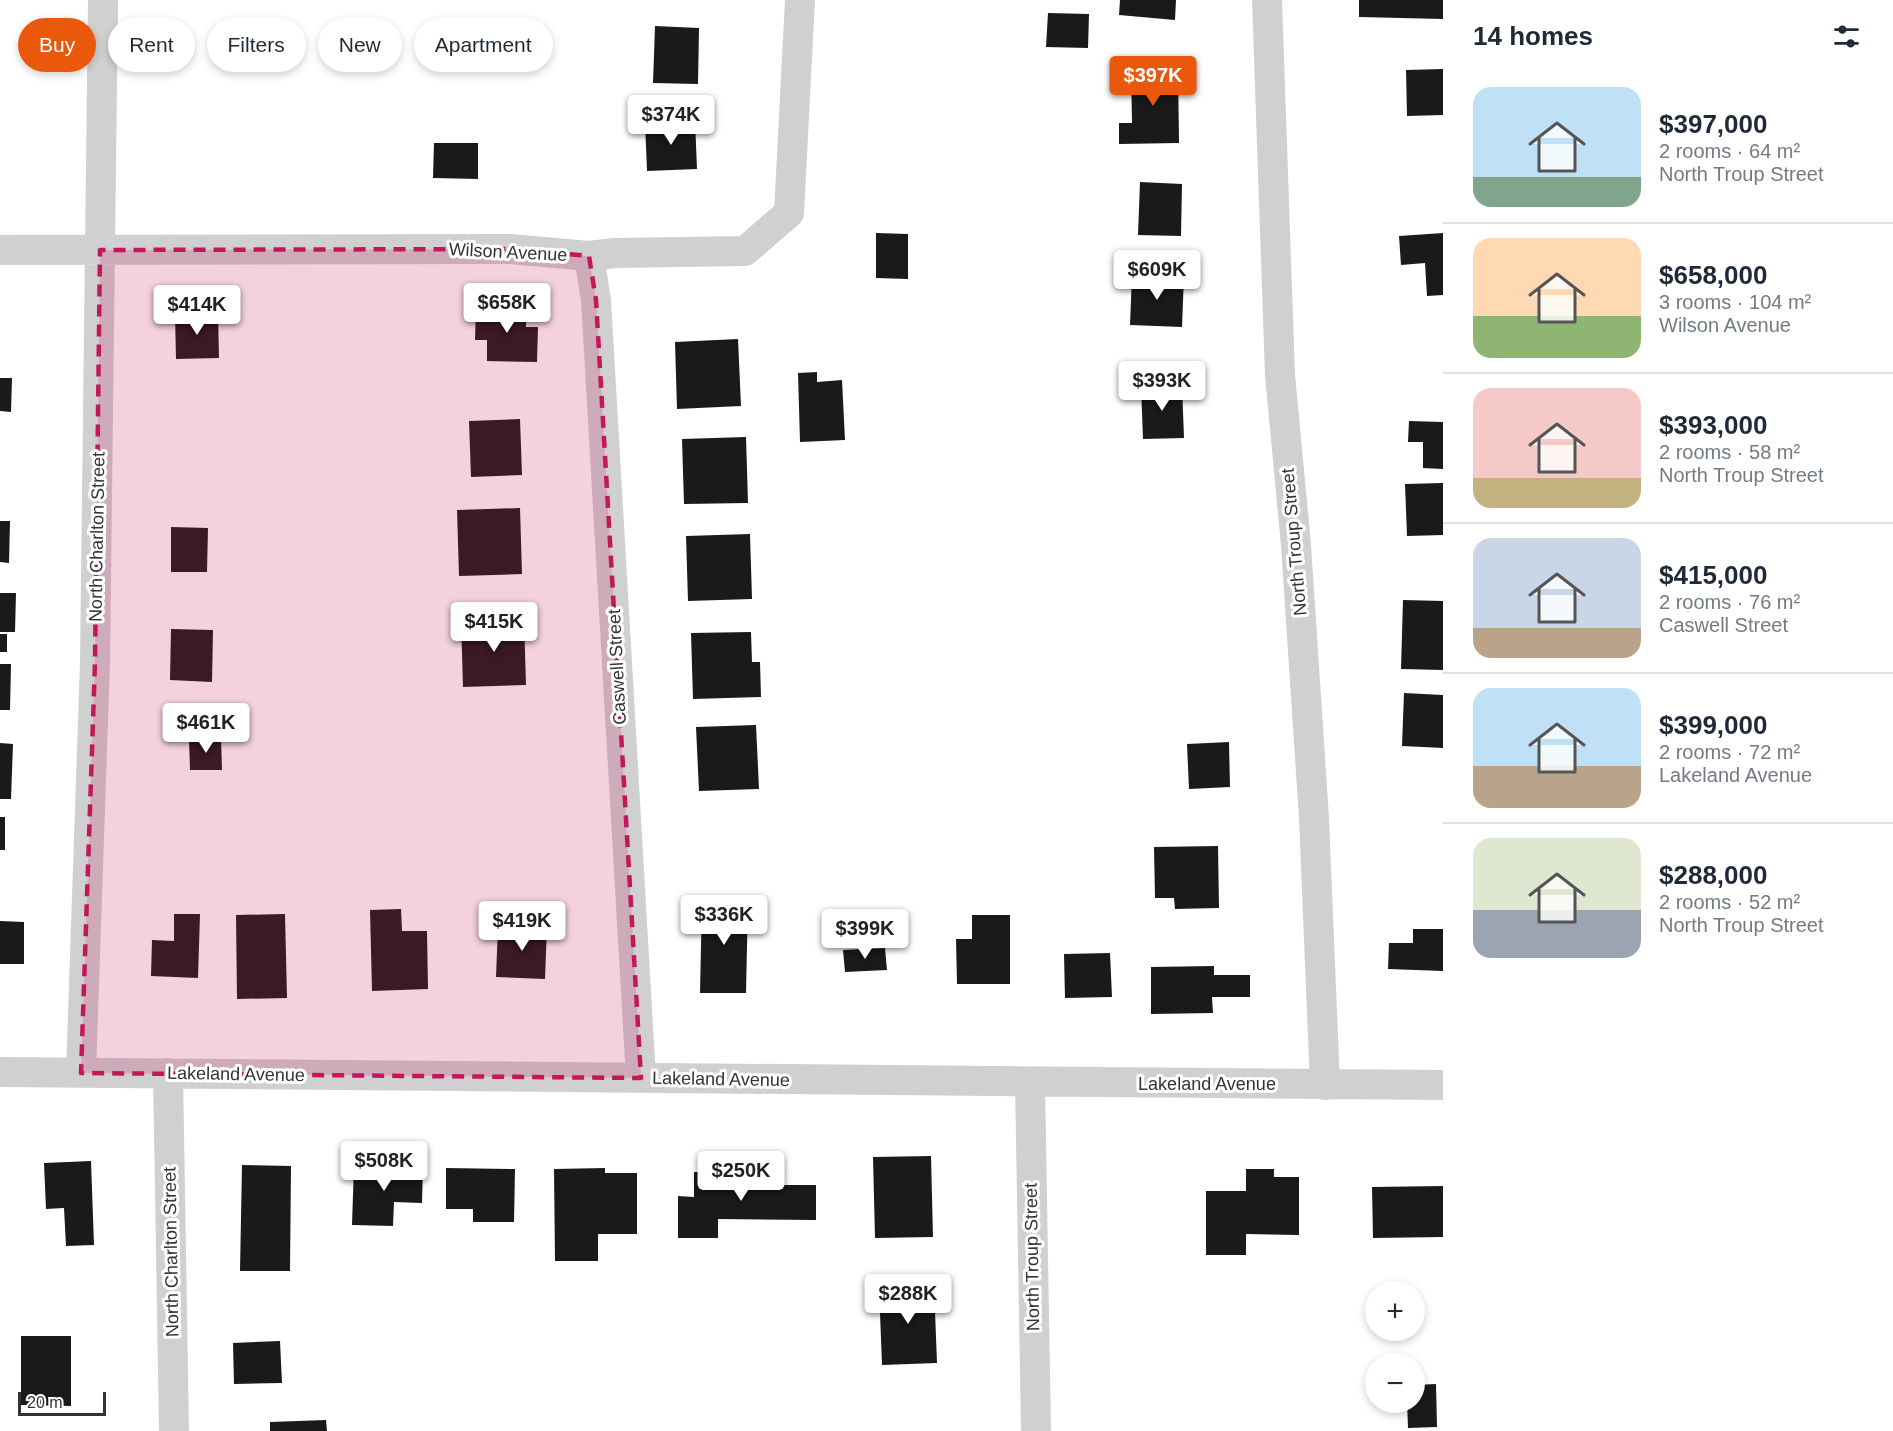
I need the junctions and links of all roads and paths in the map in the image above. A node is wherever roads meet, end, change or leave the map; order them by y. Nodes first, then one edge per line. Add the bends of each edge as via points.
1 (103, 0) edge
2 (800, 0) edge
3 (1267, 0) edge
4 (0, 250) edge
5 (100, 250) junction
6 (589, 256) junction
7 (0, 1072) edge
8 (81, 1073) junction
9 (168, 1073) junction
10 (641, 1078) junction
11 (1030, 1082) junction
12 (1325, 1084) junction
13 (1443, 1085) edge
14 (174, 1431) edge
15 (1036, 1431) edge

1 - 5 street, North Charlton Street
2 - 6 street, Wilson Avenue via 789,213 745,251
3 - 12 street, North Troup Street via 1280,375 1314,818
4 - 5 street, Wilson Avenue
5 - 6 street, Wilson Avenue via 510,249
5 - 8 street, North Charlton Street via 95,662
6 - 10 street, Caswell Street via 596,300
7 - 8 street, Lakeland Avenue
8 - 9 street, Lakeland Avenue
9 - 10 street, Lakeland Avenue
9 - 14 street, North Charlton Street
10 - 11 street, Lakeland Avenue
11 - 12 street, Lakeland Avenue
11 - 15 street, North Troup Street
12 - 13 street, Lakeland Avenue

